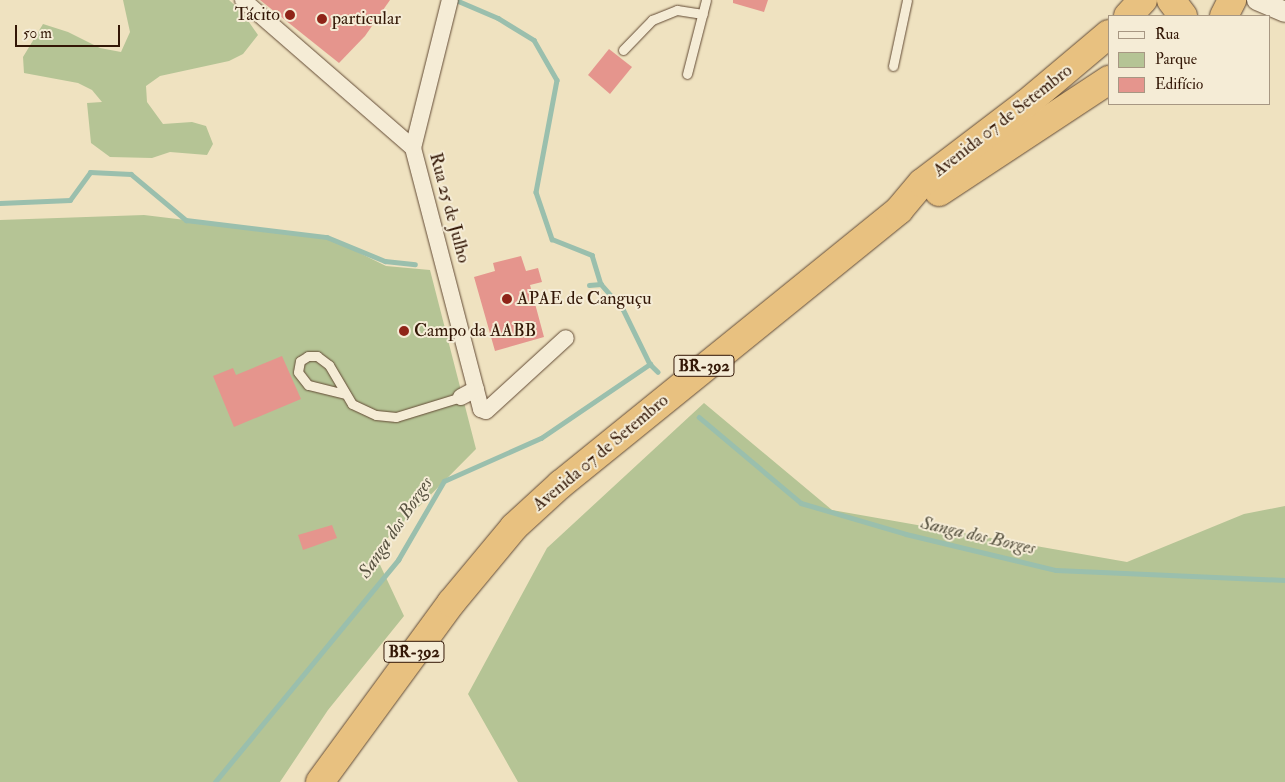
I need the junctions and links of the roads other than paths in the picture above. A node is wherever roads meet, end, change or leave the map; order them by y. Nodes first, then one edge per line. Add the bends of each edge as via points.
1 (243, 0) edge
2 (450, 0) edge
3 (706, 0) edge
4 (907, 0) edge
5 (1143, 0) edge
6 (1171, 0) edge
7 (1232, 0) edge
8 (1257, 0) edge
9 (1285, 12) edge
10 (702, 14) junction
11 (1129, 15) edge
12 (1182, 15) edge
13 (1224, 15) edge
14 (1285, 17) edge
15 (1270, 20) edge
16 (1108, 35) edge
17 (623, 50) dead end
18 (893, 66) dead end
19 (688, 74) dead end
20 (1108, 81) edge
21 (413, 148) junction
22 (899, 210) junction
23 (566, 338) dead end
24 (476, 389) junction
25 (345, 394) junction
26 (460, 396) joint
27 (320, 782) edge

1 - 21 street, Rua 25 de Julho
2 - 21 street
3 - 10 lane
4 - 18 lane
5 - 11 highway
6 - 12 highway
7 - 13 highway
8 - 9 street
10 - 17 lane via 677,10 652,20
10 - 19 lane
14 - 15 street
16 - 22 highway, Avenida 07 de Setembro / BR-392 via 1027,103 922,183
20 - 22 highway, Avenida 07 de Setembro / BR-392 via 933,196
21 - 24 street, Rua 25 de Julho
22 - 27 highway, Avenida 07 de Setembro / BR-392 via 561,484 514,527 451,603
23 - 24 street, Rua 25 de Julho via 486,411 481,409
24 - 26 street
25 - 25 lane via 329,365 317,356 308,356 300,361 298,372 308,385
25 - 26 lane via 352,404 376,415 396,417

